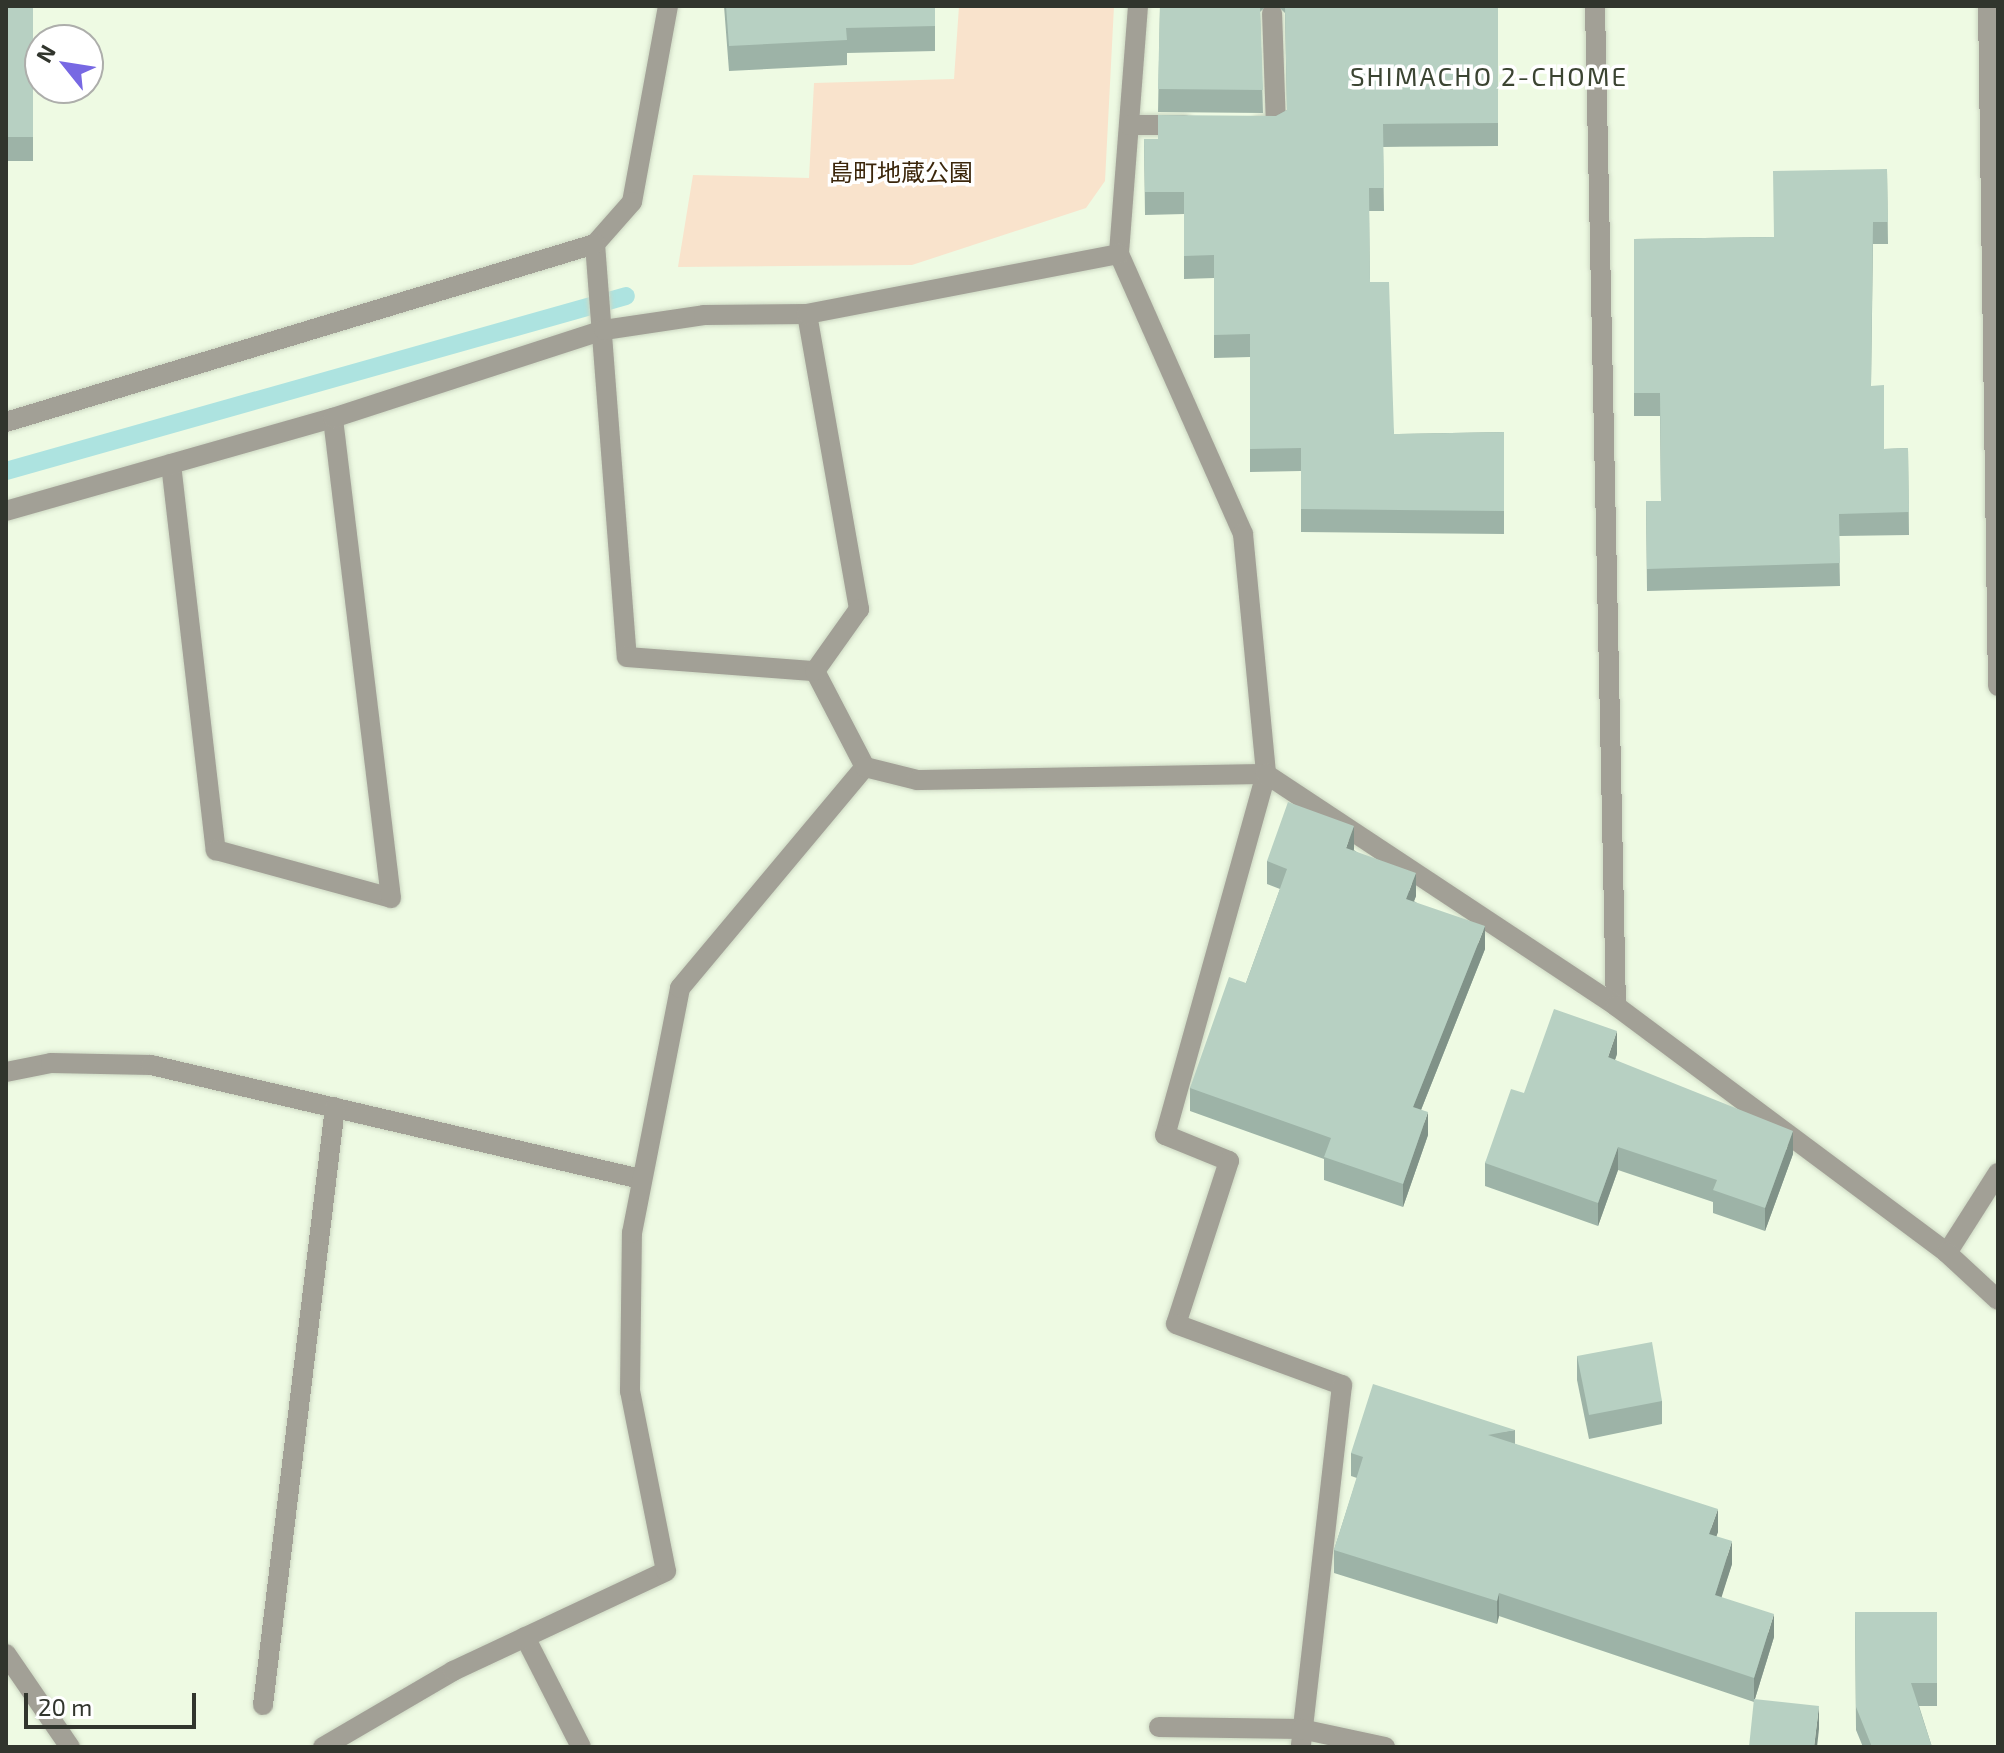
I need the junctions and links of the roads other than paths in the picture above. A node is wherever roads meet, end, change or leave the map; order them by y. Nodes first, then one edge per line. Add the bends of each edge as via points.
1 (668, 6) edge
2 (1138, 6) edge
3 (1595, 6) edge
4 (1988, 6) edge
5 (1272, 13) dead end
6 (1129, 125) junction
7 (1203, 125) edge
8 (1232, 125) edge
9 (595, 244) junction
10 (1119, 254) junction
11 (807, 314) junction
12 (604, 330) junction
13 (333, 418) junction
14 (6, 422) edge
15 (171, 464) junction
16 (6, 511) edge
17 (815, 671) junction
18 (1998, 686) edge
19 (865, 767) junction
20 (1266, 774) junction
21 (1616, 1006) junction
22 (6, 1072) edge
23 (335, 1107) junction
24 (1998, 1174) edge
25 (641, 1179) junction
26 (1947, 1253) junction
27 (1998, 1300) edge
28 (525, 1637) junction
29 (6, 1654) edge
30 (263, 1705) dead end
31 (1159, 1727) dead end
32 (1301, 1738) edge
33 (70, 1747) edge
34 (323, 1747) edge
35 (581, 1747) edge
36 (1385, 1747) edge

1 - 9 street via 632,202
2 - 6 street
3 - 21 street
4 - 18 street
5 - 8 street via 1276,126
6 - 7 street
6 - 10 street
9 - 12 street
9 - 14 street
10 - 11 street
10 - 20 street via 1243,534
11 - 12 street via 704,315
11 - 17 street via 859,609
12 - 13 street
12 - 17 street via 627,657
13 - 15 street
13 - 15 street via 391,898 216,850
15 - 16 street
17 - 19 street
19 - 20 street via 917,780
19 - 25 street via 680,988
20 - 21 street
20 - 32 street via 1165,1135 1229,1161 1176,1324 1342,1385
21 - 26 street
22 - 23 street via 51,1063 151,1065
23 - 25 street
23 - 30 street
24 - 26 street
25 - 28 street via 632,1233 630,1391 666,1571
26 - 27 street
28 - 34 street
28 - 35 street
29 - 33 street
31 - 32 street
32 - 36 street

